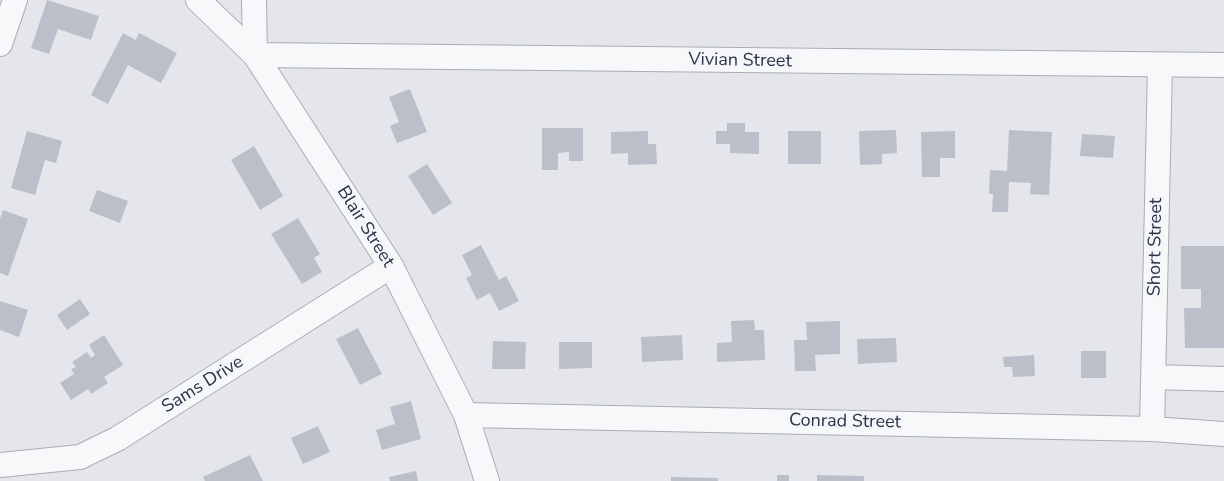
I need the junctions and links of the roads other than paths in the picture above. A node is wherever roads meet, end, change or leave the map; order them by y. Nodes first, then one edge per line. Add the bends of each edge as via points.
1 (15, 0) edge
2 (198, 0) edge
3 (254, 0) edge
4 (0, 44) edge
5 (255, 55) junction
6 (1224, 65) edge
7 (1160, 66) junction
8 (391, 266) junction
9 (1154, 377) junction
10 (1224, 379) edge
11 (466, 415) junction
12 (1152, 429) junction
13 (1224, 434) edge
14 (0, 465) edge
15 (487, 481) edge

1 - 4 street
2 - 5 street, Blair Street
3 - 5 street
5 - 7 street, Vivian Street
5 - 8 street, Blair Street
6 - 7 street, Vivian Street
7 - 9 street, Short Street
8 - 11 street, Blair Street
8 - 14 street, Sams Drive via 117,439 80,457
9 - 10 street
9 - 12 street, Short Street
11 - 12 street, Conrad Street
11 - 15 street, Blair Street
12 - 13 street, Conrad Street

